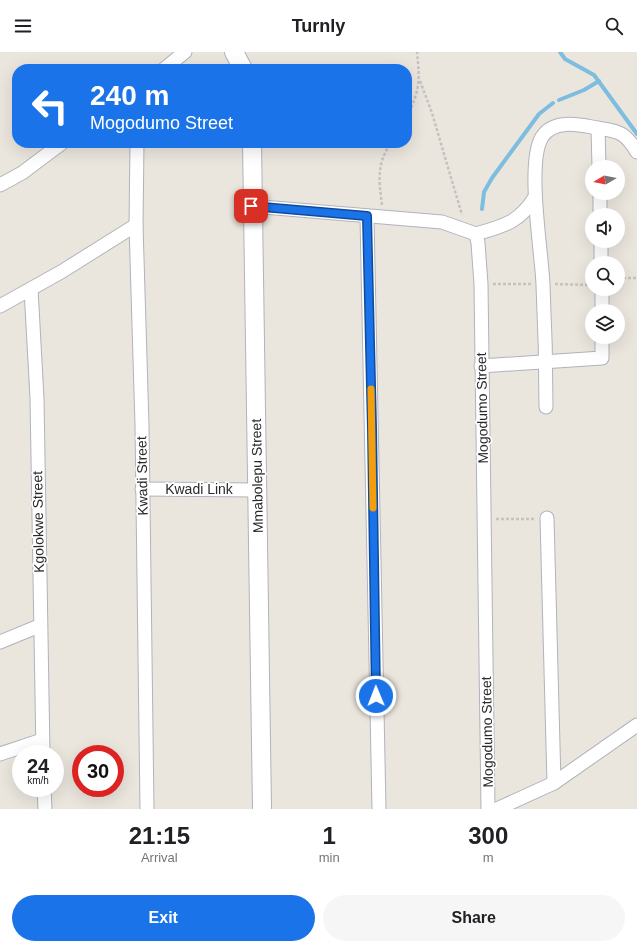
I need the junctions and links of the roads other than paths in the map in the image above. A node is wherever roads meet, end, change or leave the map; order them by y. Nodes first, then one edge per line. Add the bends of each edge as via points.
1 (184, 52) edge
2 (234, 52) edge
3 (170, 64) edge
4 (241, 64) edge
5 (598, 128) junction
6 (55, 148) edge
7 (137, 148) edge
8 (252, 148) edge
9 (637, 152) edge
10 (599, 160) edge
11 (0, 185) edge
12 (535, 197) junction
13 (251, 206) junction
14 (367, 216) junction
15 (136, 225) junction
16 (471, 231) junction
17 (31, 289) junction
18 (0, 306) edge
19 (602, 344) edge
20 (546, 362) junction
21 (481, 366) junction
22 (546, 407) dead end
23 (142, 489) junction
24 (256, 490) junction
25 (547, 518) road end
26 (39, 626) junction
27 (0, 642) edge
28 (637, 725) edge
29 (42, 740) junction
30 (42, 745) edge
31 (0, 754) edge
32 (554, 783) junction
33 (44, 797) edge
34 (45, 809) edge
35 (146, 809) edge
36 (262, 809) edge
37 (379, 809) edge
38 (488, 809) edge
39 (497, 809) edge

1 - 3 street
2 - 4 street
5 - 9 street via 620,132
5 - 10 street
5 - 12 street via 562,124 542,137 536,166
6 - 11 street via 22,173
7 - 15 street, Kwadi Street
8 - 13 street, Mmabolepu Street
12 - 16 street via 526,212 502,227
12 - 20 street via 543,284
13 - 14 street
13 - 24 street, Mmabolepu Street
14 - 16 street via 442,222
14 - 37 street
15 - 17 street
15 - 23 street, Kwadi Street
16 - 21 street, Mogodumo Street via 480,260
17 - 18 street
17 - 26 street, Kgolokwe Street via 37,398
19 - 20 street via 602,358
20 - 21 street
20 - 22 street
21 - 38 street, Mogodumo Street
23 - 24 street, Kwadi Link
23 - 35 street, Kwadi Street
24 - 36 street, Mmabolepu Street via 260,588
25 - 32 street
26 - 27 street
26 - 29 street, Kgolokwe Street
28 - 32 street
29 - 30 street, Kgolokwe Street
29 - 31 street
32 - 39 street
33 - 34 street

